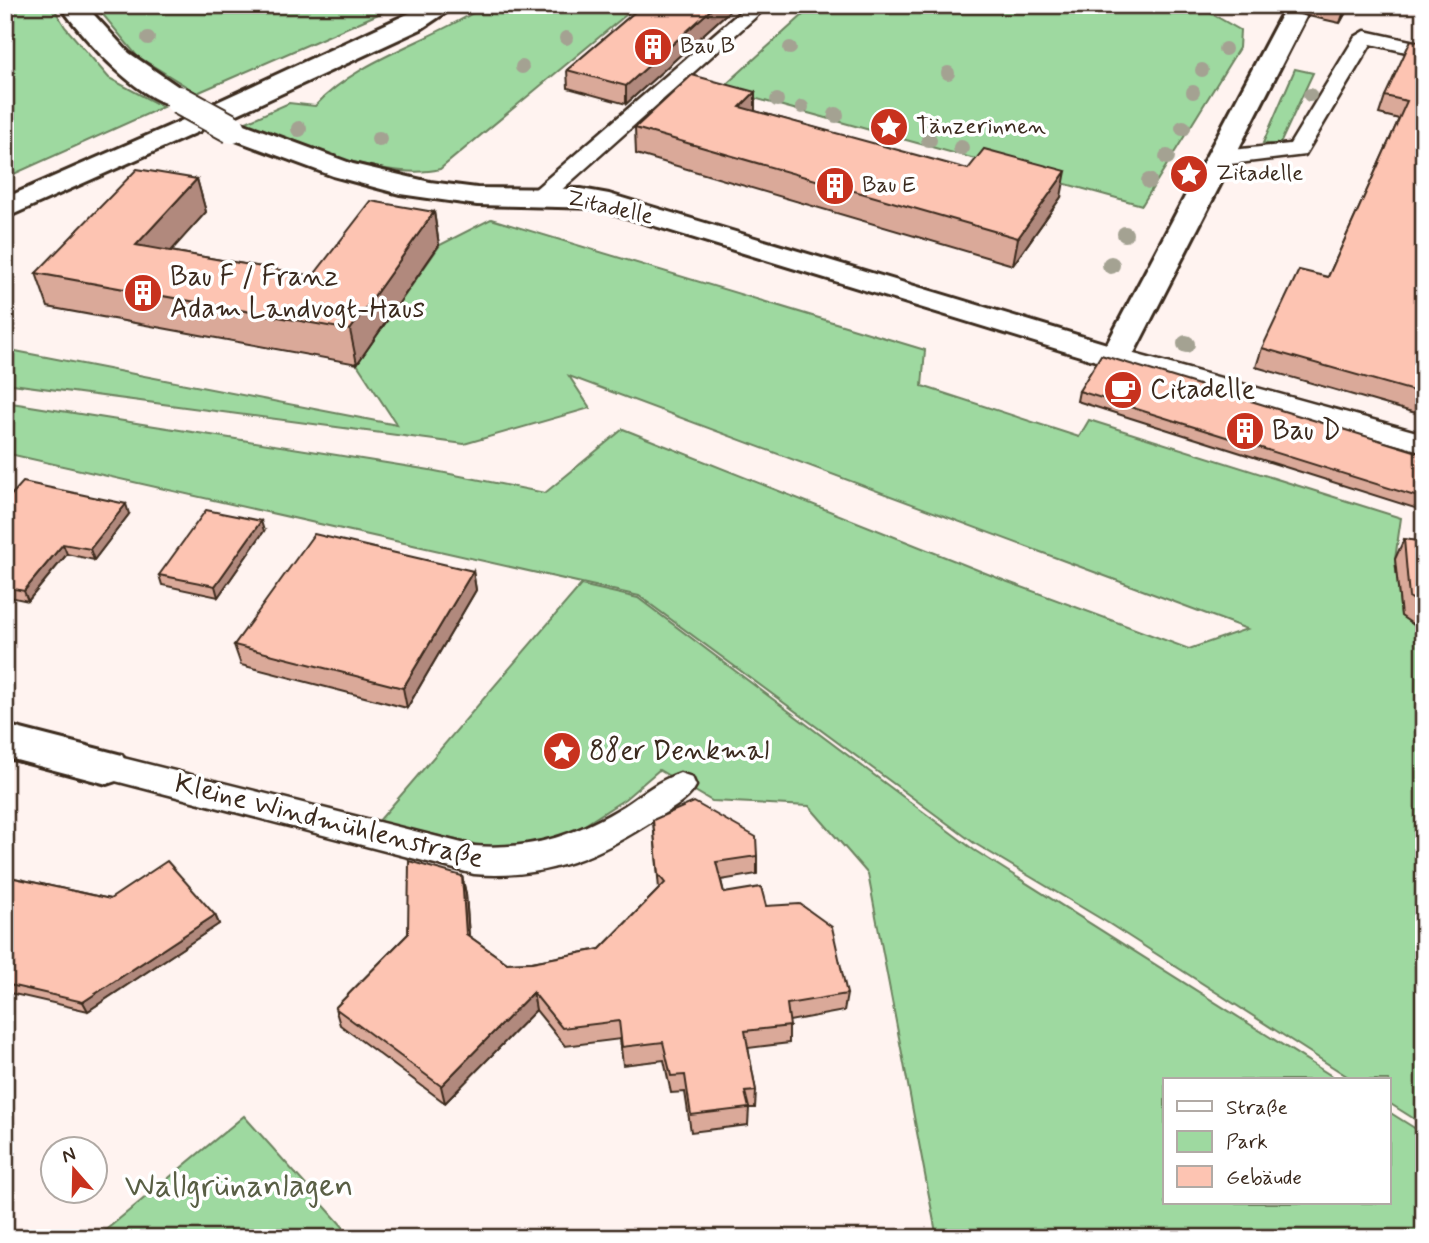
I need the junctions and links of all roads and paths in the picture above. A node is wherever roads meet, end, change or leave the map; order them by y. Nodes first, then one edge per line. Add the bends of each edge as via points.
1 (72, 5) edge
2 (445, 5) edge
3 (760, 5) edge
4 (1293, 17) dead end
5 (1424, 50) edge
6 (185, 112) junction
7 (228, 119) junction
8 (1222, 158) junction
9 (541, 196) junction
10 (5, 209) edge
11 (1115, 357) junction
12 (1424, 443) edge
13 (5, 741) edge
14 (107, 767) joint
15 (680, 786) dead end

1 - 6 street, Zitadelle via 112,54
2 - 7 street
3 - 9 lane, Zitadelle
4 - 8 street
5 - 8 lane via 1365,37 1297,150
6 - 7 street, Zitadelle, bridge
6 - 10 street
7 - 9 street, Zitadelle via 335,169 458,195
8 - 11 street
9 - 11 street, Zitadelle via 599,200
11 - 12 lane
13 - 14 street, Kleine Windmühlenstraße
14 - 15 lane, Kleine Windmühlenstraße via 503,865 576,849 611,832

